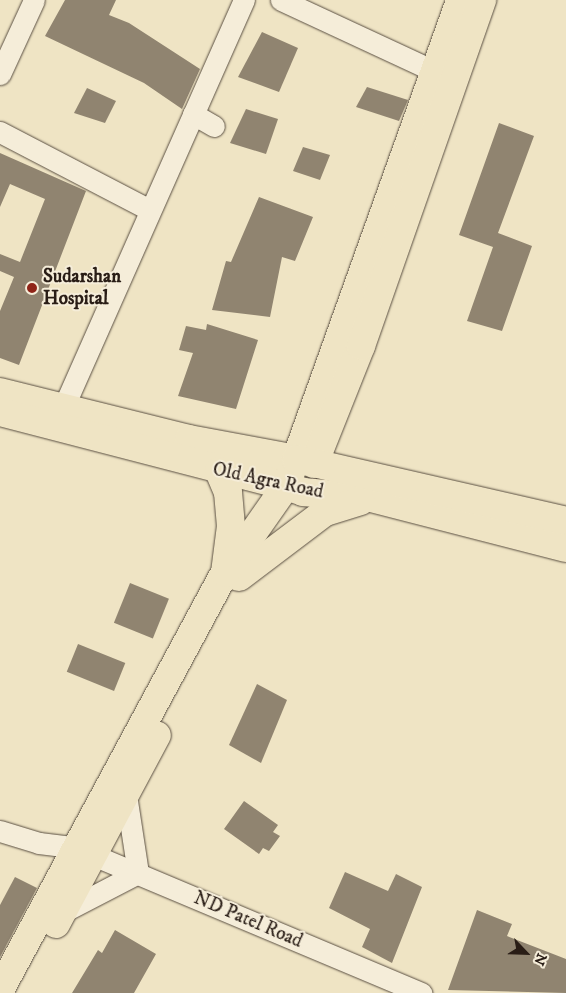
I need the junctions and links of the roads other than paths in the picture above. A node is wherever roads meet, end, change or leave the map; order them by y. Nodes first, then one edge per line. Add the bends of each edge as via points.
1 (34, 0) edge
2 (244, 0) edge
3 (281, 0) edge
4 (460, 0) edge
5 (482, 0) edge
6 (0, 74) edge
7 (444, 77) junction
8 (193, 114) junction
9 (214, 126) dead end
10 (0, 132) edge
11 (150, 210) junction
12 (1, 401) edge
13 (64, 406) junction
14 (305, 462) junction
15 (219, 471) junction
16 (294, 489) junction
17 (371, 498) junction
18 (566, 521) edge
19 (566, 548) edge
20 (232, 575) junction
21 (126, 795) junction
22 (0, 831) edge
23 (84, 851) junction
24 (138, 873) junction
25 (61, 913) junction
26 (11, 981) edge
27 (422, 993) edge

1 - 6 street
2 - 8 street
3 - 7 street
4 - 7 main road
5 - 7 main road
7 - 14 main road
8 - 9 street
8 - 11 street via 185,145
10 - 11 street
11 - 13 street
12 - 13 main road, Old Agra Road
12 - 15 main road, Old Agra Road
13 - 14 main road, Old Agra Road via 189,439
14 - 16 main road
14 - 18 main road, Old Agra Road
15 - 16 main road, Old Agra Road
15 - 20 main road via 228,492
16 - 17 main road, Old Agra Road
16 - 20 main road
17 - 19 main road, Old Agra Road
17 - 20 main road via 326,512
20 - 21 main road
20 - 23 main road
21 - 23 main road
21 - 24 street
22 - 23 street, ND Patel Road via 39,843
23 - 24 street, ND Patel Road
23 - 25 main road
23 - 26 main road
24 - 25 street
24 - 27 street, ND Patel Road
25 - 26 main road

